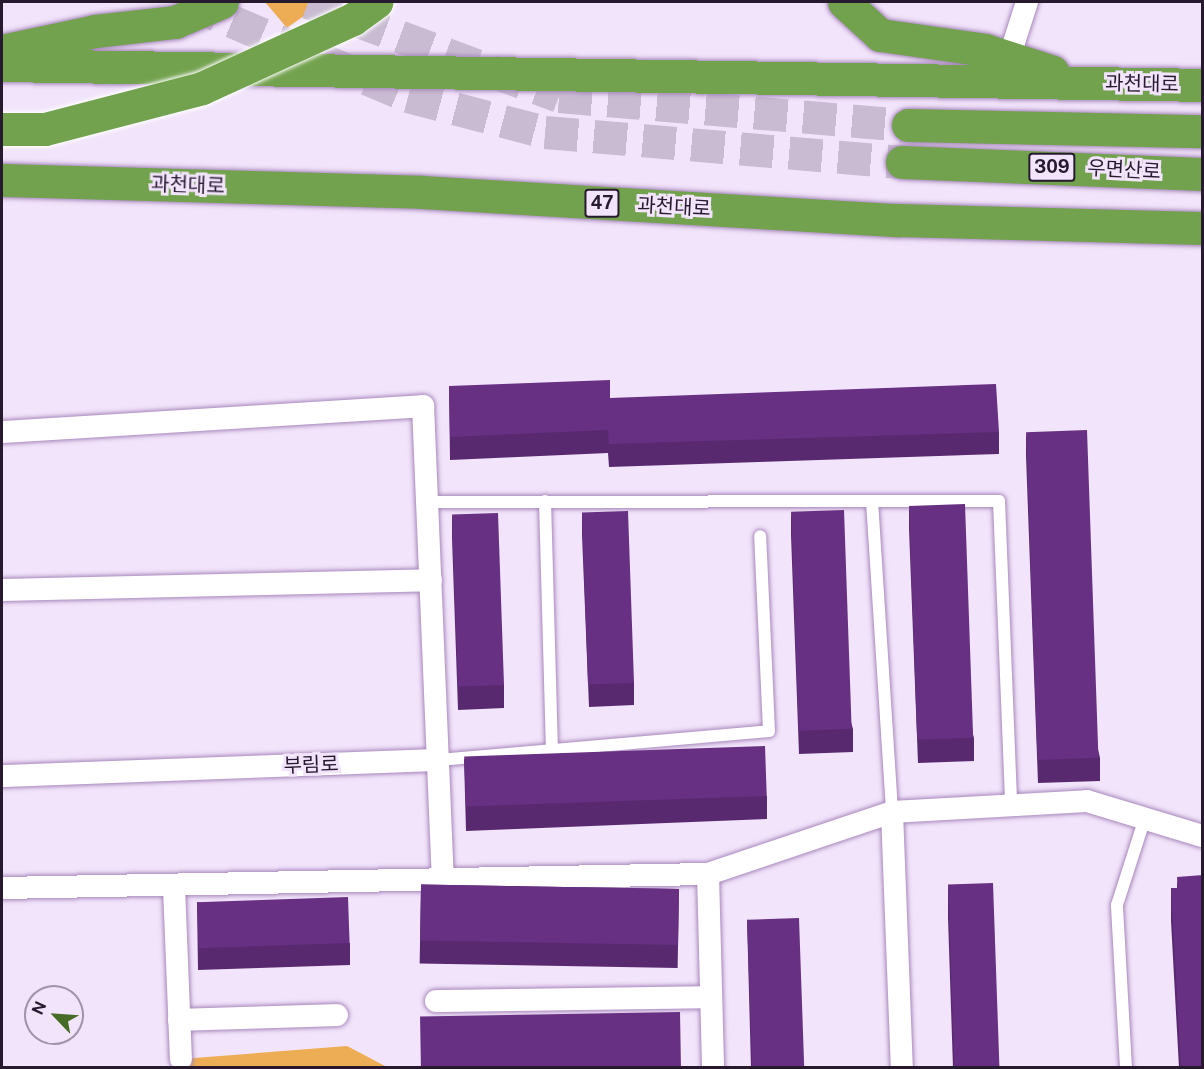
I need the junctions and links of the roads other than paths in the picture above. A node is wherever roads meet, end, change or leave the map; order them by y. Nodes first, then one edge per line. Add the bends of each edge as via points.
1 (222, 2) edge
2 (376, 2) edge
3 (844, 2) edge
4 (1026, 2) edge
5 (2, 51) edge
6 (1009, 57) junction
7 (2, 65) edge
8 (1083, 83) junction
9 (1203, 85) edge
10 (908, 125) tunnel mouth
11 (2, 129) edge
12 (1203, 131) edge
13 (902, 162) tunnel mouth
14 (1203, 174) edge
15 (2, 180) edge
16 (1203, 228) edge
17 (2, 432) edge
18 (545, 501) junction
19 (872, 501) junction
20 (427, 502) junction
21 (760, 536) dead end
22 (431, 580) junction
23 (2, 590) edge
24 (552, 750) junction
25 (439, 760) junction
26 (2, 776) edge
27 (1011, 805) junction
28 (892, 812) junction
29 (1145, 818) junction
30 (1203, 836) edge
31 (708, 874) junction
32 (443, 880) junction
33 (174, 887) junction
34 (2, 888) edge
35 (711, 997) junction
36 (436, 1001) dead end
37 (337, 1015) dead end
38 (179, 1020) junction
39 (181, 1059) dead end
40 (713, 1068) edge
41 (902, 1068) edge
42 (1126, 1068) edge

1 - 5 highway via 175,22 95,31
2 - 11 highway, bridge via 353,19 202,88 45,129
3 - 6 highway via 880,34
4 - 6 street
6 - 8 highway
7 - 8 highway, 과천대로
8 - 9 highway, 과천대로
10 - 12 highway, 우면산로 / 309
13 - 14 highway, 우면산로 / 309
15 - 16 highway, 과천대로 / 47 via 421,192 897,220
17 - 20 street via 423,406
18 - 19 lane
18 - 20 lane
18 - 24 lane
19 - 27 lane via 999,501
19 - 28 lane
20 - 22 street
21 - 24 lane via 769,731
22 - 23 street
22 - 25 street
24 - 25 lane
25 - 26 street, 부림로
25 - 32 street
27 - 28 street
27 - 29 street via 1087,801
28 - 31 street
28 - 41 street
29 - 30 street
29 - 42 lane via 1117,905
31 - 32 street
31 - 35 street
32 - 33 street
33 - 34 street
33 - 38 street
35 - 36 street
35 - 40 street
37 - 38 street
38 - 39 street

